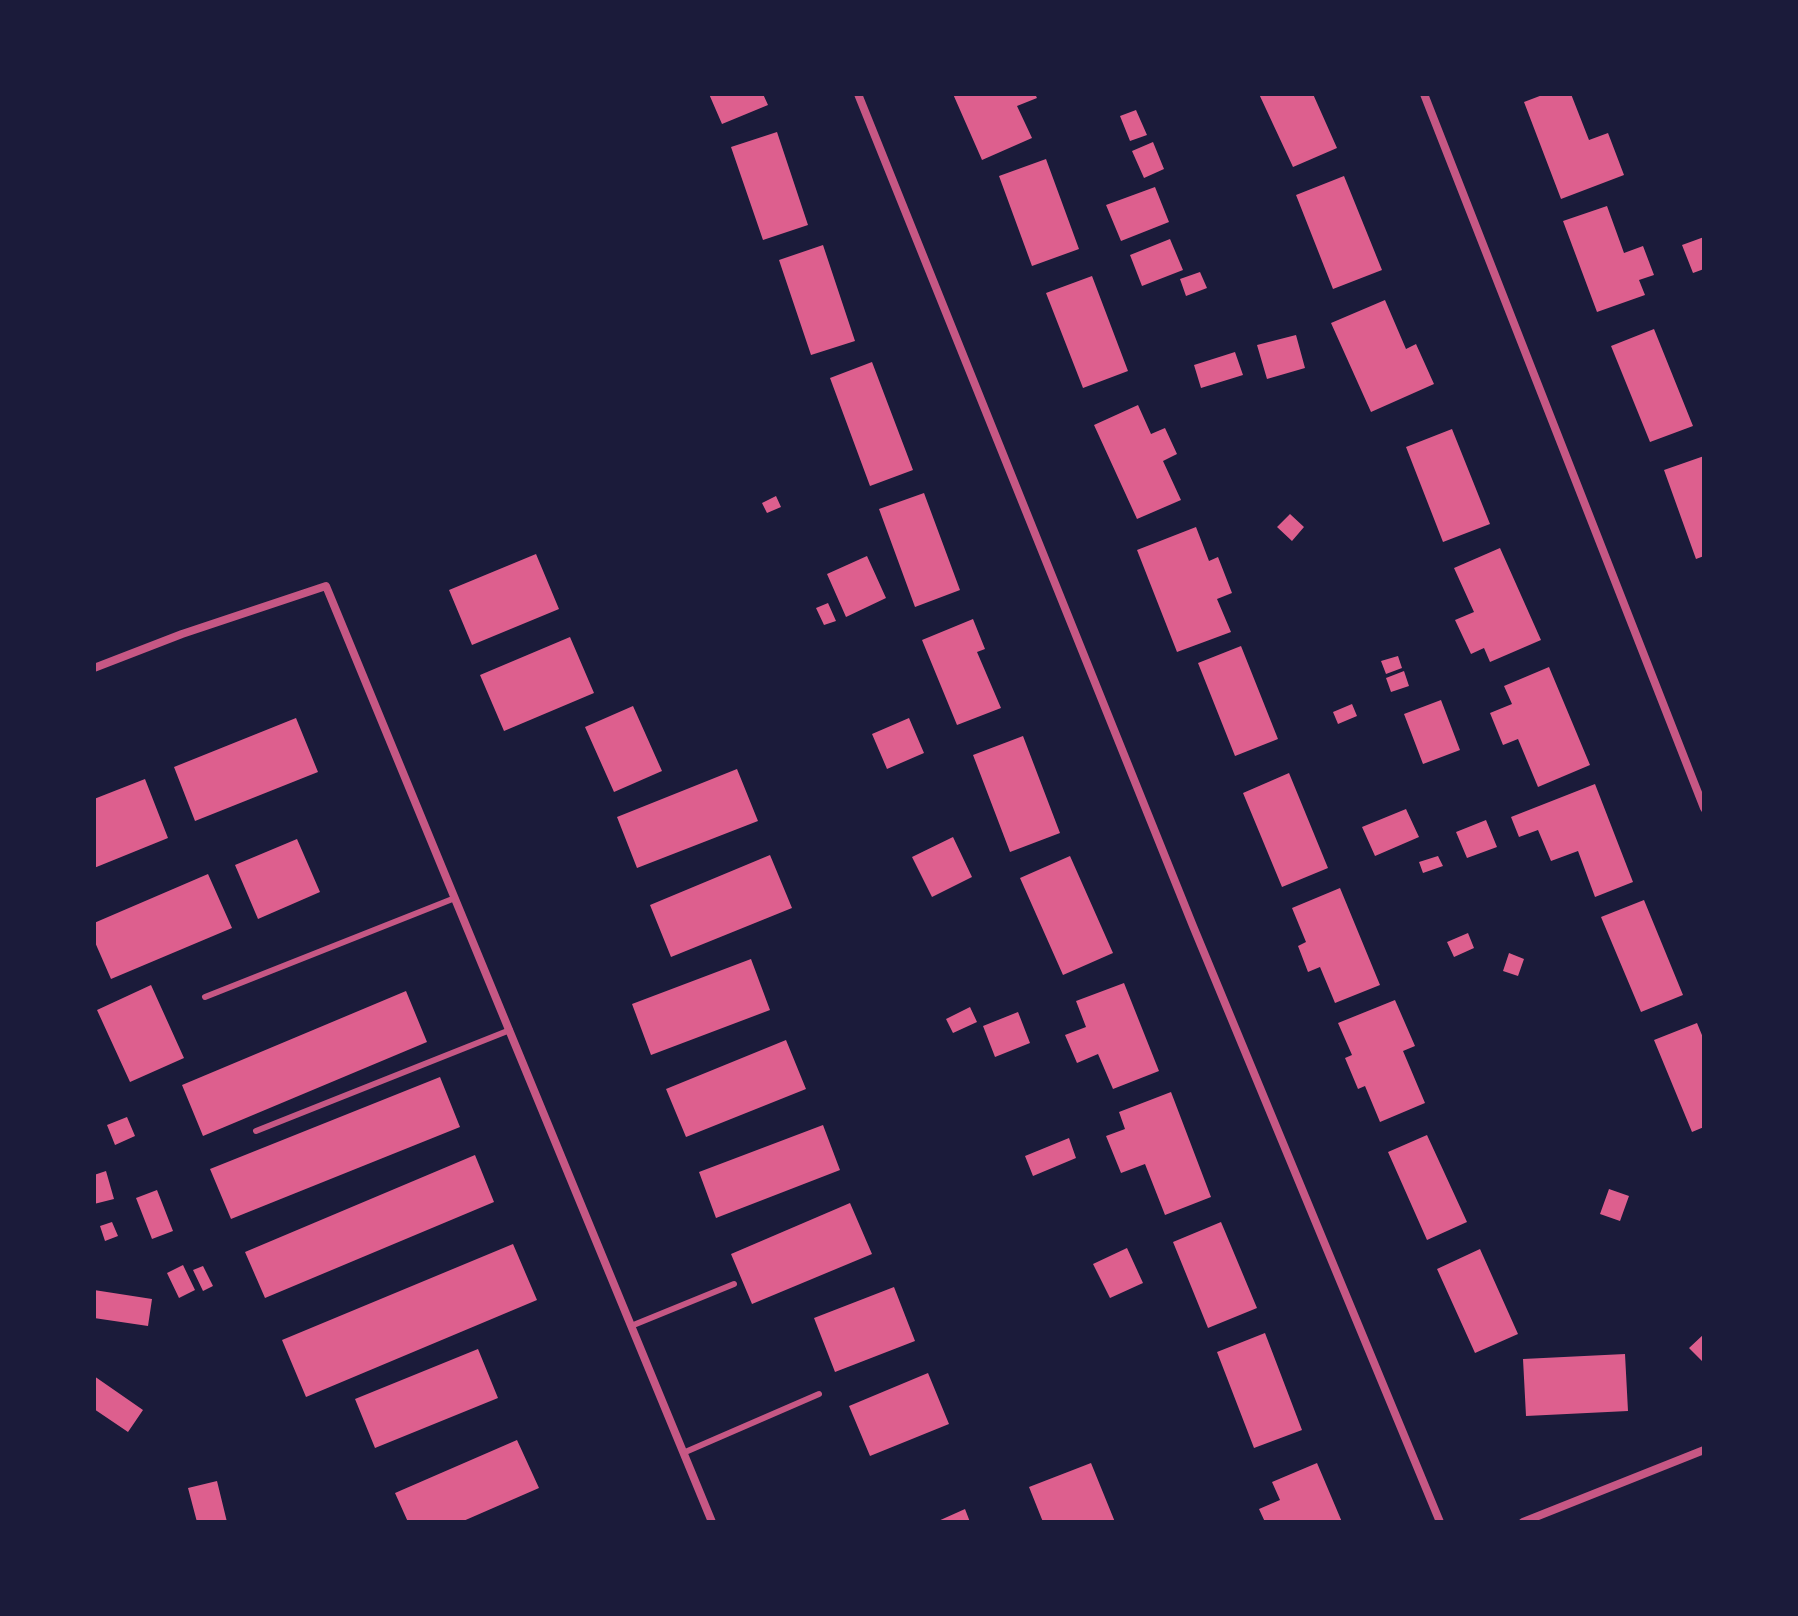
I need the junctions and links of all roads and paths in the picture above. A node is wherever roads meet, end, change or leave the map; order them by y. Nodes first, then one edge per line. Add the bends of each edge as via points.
1 (858, 94) edge
2 (1424, 94) edge
3 (94, 668) edge
4 (1704, 808) edge
5 (455, 898) junction
6 (205, 997) dead end
7 (510, 1030) junction
8 (256, 1131) dead end
9 (734, 1284) dead end
10 (631, 1326) junction
11 (819, 1394) dead end
12 (1704, 1450) edge
13 (683, 1453) junction
14 (712, 1522) edge
15 (1440, 1522) edge
16 (1523, 1522) edge

1 - 15 street via 1187,912
2 - 4 street
3 - 5 street via 326,586
5 - 6 lane
5 - 7 street
7 - 8 lane
7 - 10 street
9 - 10 lane
10 - 13 street
11 - 13 lane
12 - 16 street
13 - 14 street

